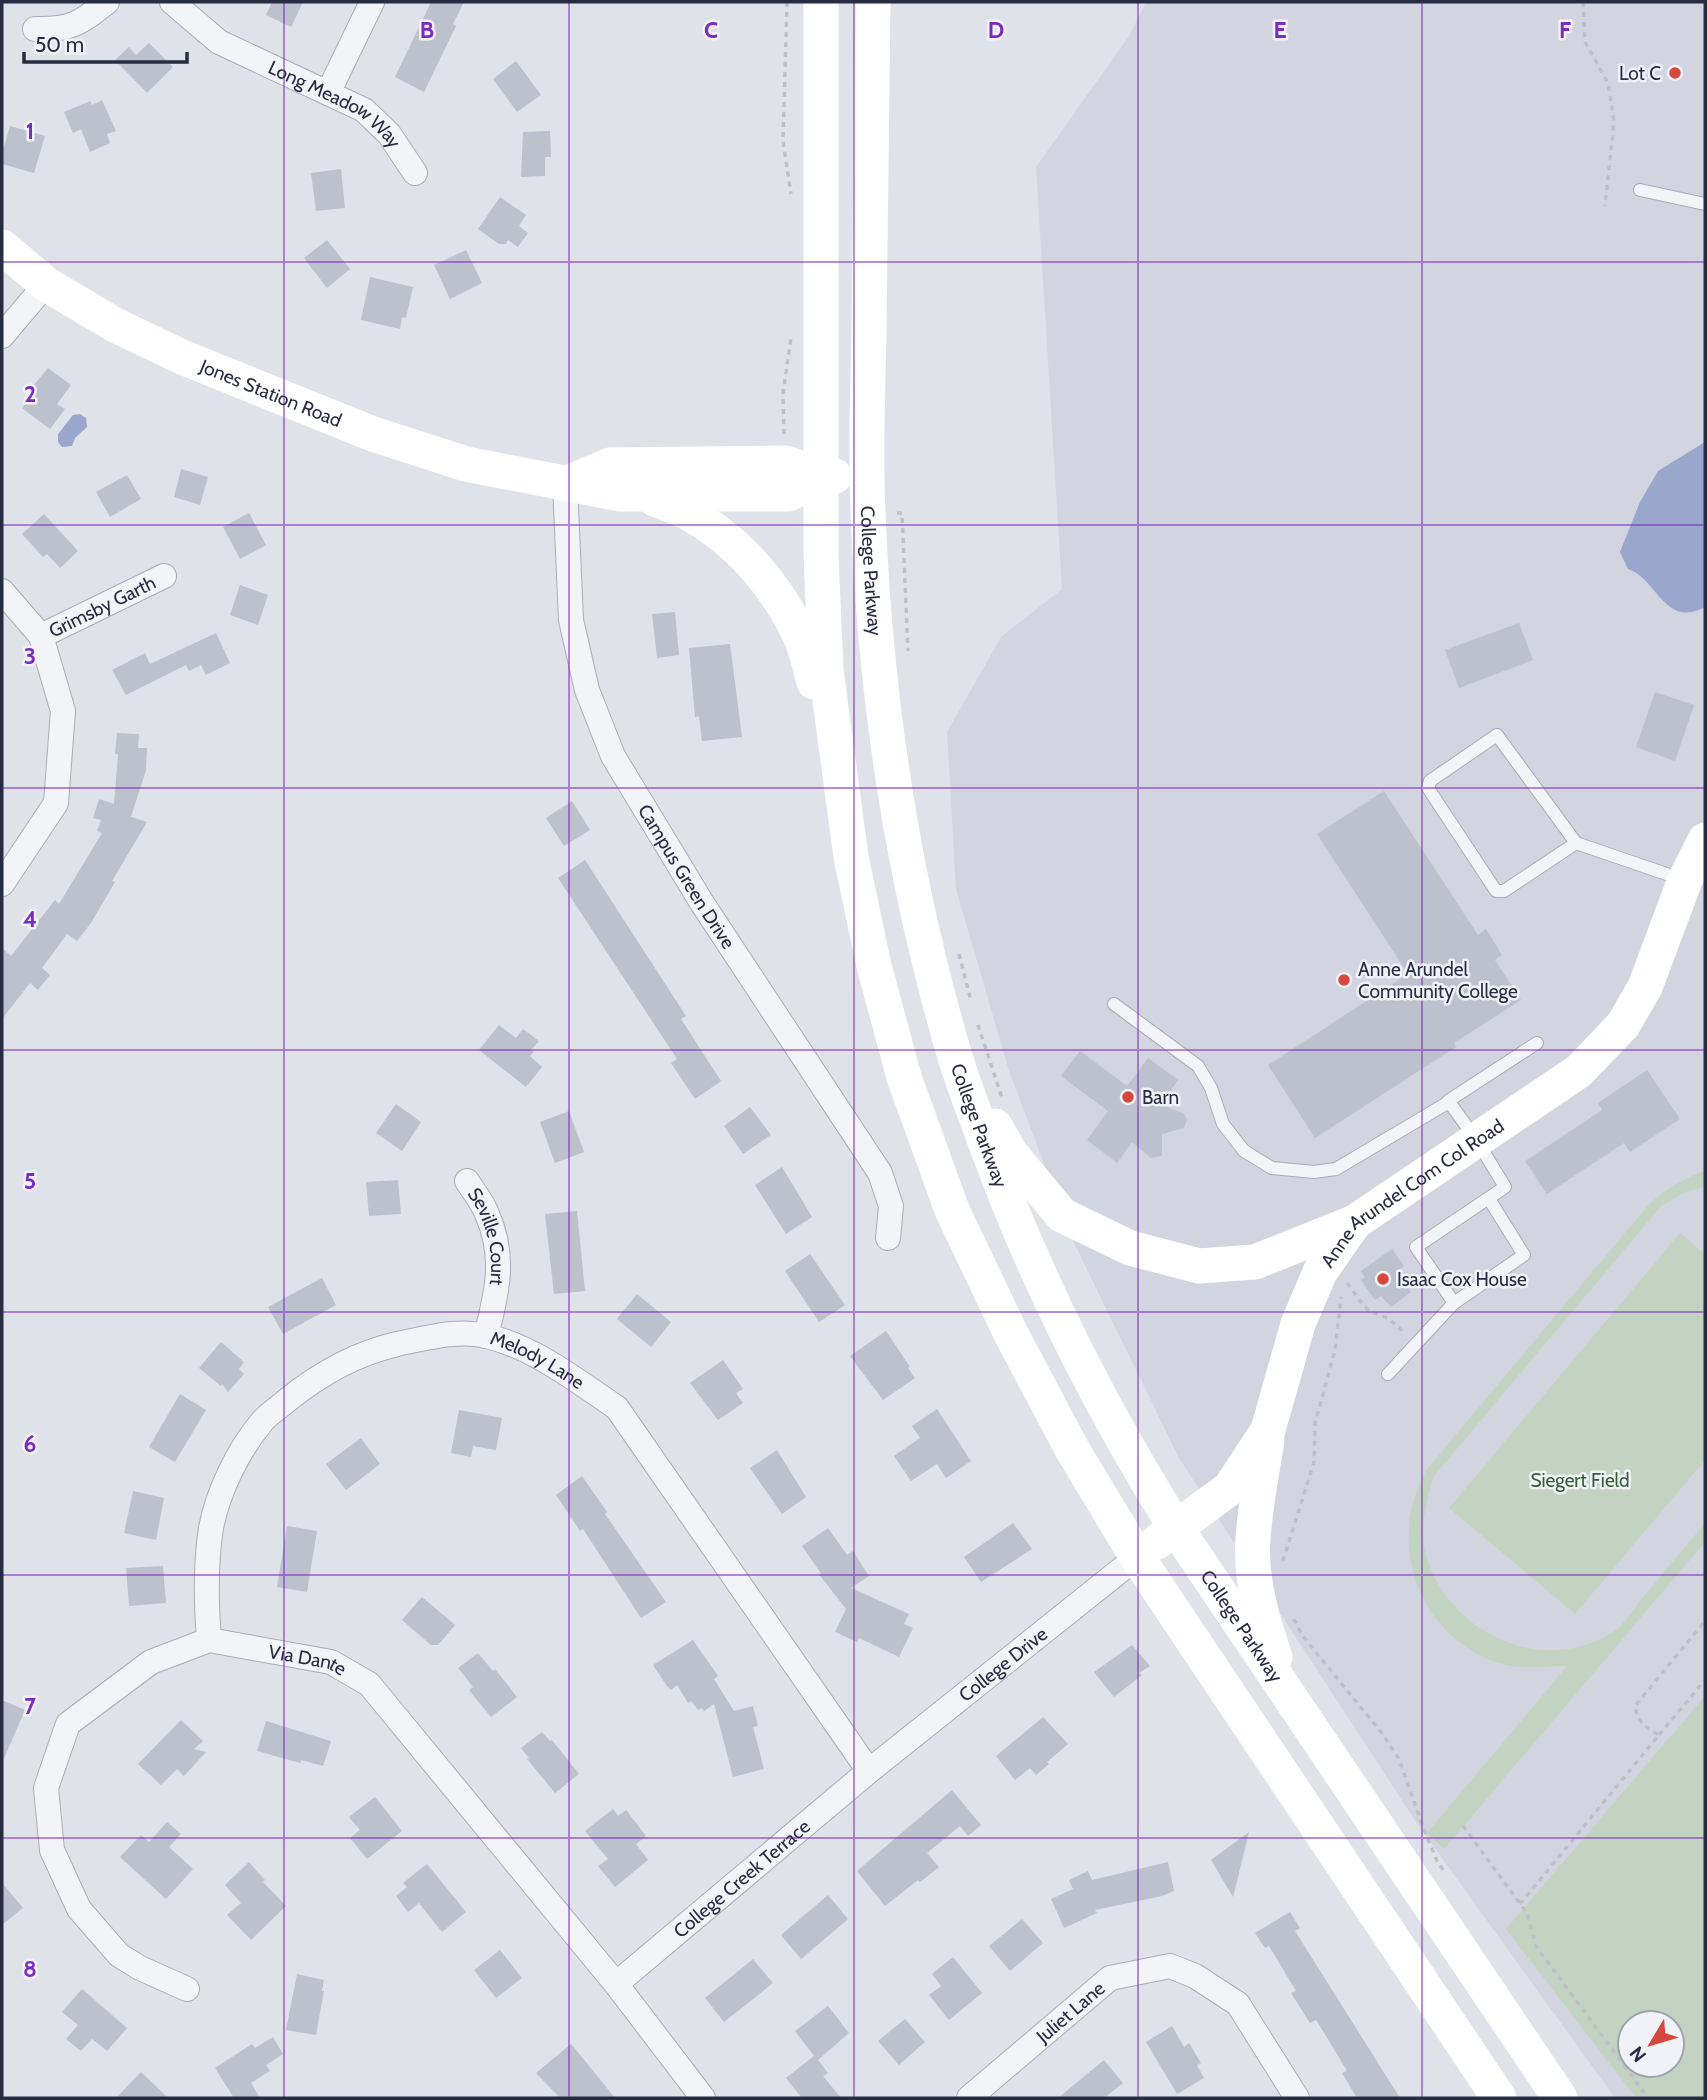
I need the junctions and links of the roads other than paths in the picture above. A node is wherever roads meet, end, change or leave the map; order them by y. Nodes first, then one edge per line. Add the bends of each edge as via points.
1 (107, 2) edge
2 (172, 2) edge
3 (372, 2) edge
4 (821, 2) edge
5 (873, 2) edge
6 (35, 29) dead end
7 (328, 93) junction
8 (415, 173) dead end
9 (1640, 190) dead end
10 (1705, 204) edge
11 (2, 247) edge
12 (46, 284) junction
13 (2, 336) edge
14 (867, 475) junction
15 (822, 476) junction
16 (565, 484) junction
17 (643, 494) junction
18 (164, 576) dead end
19 (2, 591) edge
20 (41, 636) junction
21 (838, 768) junction
22 (1576, 843) junction
23 (1698, 861) edge
24 (2, 884) edge
25 (1114, 1004) dead end
26 (1537, 1043) dead end
27 (955, 1056) junction
28 (1448, 1101) junction
29 (1476, 1139) junction
30 (467, 1181) dead end
31 (1489, 1199) junction
32 (1355, 1222) junction
33 (888, 1238) dead end
34 (1454, 1303) junction
35 (486, 1336) junction
36 (1388, 1374) dead end
37 (1268, 1430) junction
38 (1176, 1528) junction
39 (1137, 1556) junction
40 (209, 1640) junction
41 (1295, 1706) junction
42 (869, 1771) junction
43 (616, 1983) junction
44 (187, 1989) dead end
45 (703, 2098) edge
46 (970, 2098) edge
47 (1297, 2098) edge
48 (1499, 2098) edge
49 (1560, 2098) edge

1 - 6 street via 71,26
2 - 7 street, Long Meadow Way via 219,42
3 - 7 street
4 - 15 main road
5 - 14 main road, College Parkway
7 - 8 street, Long Meadow Way via 364,110 389,134
9 - 10 lane
11 - 12 main road, Jones Station Road
12 - 13 street
12 - 16 main road, Jones Station Road via 182,357 373,434 466,464
14 - 15 main road, Jones Station Road
14 - 27 main road, College Parkway via 875,629 893,786 922,936
15 - 16 main road, Jones Station Road via 786,463 610,465
15 - 17 main road, Jones Station Road via 789,494
15 - 21 main road via 826,670
16 - 17 main road, Jones Station Road
16 - 33 street, Campus Green Drive via 571,620 587,690 613,755 702,903 880,1173 891,1206
17 - 21 main road via 687,512 714,530 766,579 802,641
18 - 20 street, Grimsby Garth
19 - 20 street
20 - 24 street via 62,711 56,803
21 - 39 main road via 874,966 904,1077 952,1210 1065,1437
22 - 22 lane via 1504,891 1496,891 1428,788 1430,781 1497,735
22 - 23 lane
23 - 29 main road, Anne Arundel Com Col Road via 1645,987 1623,1026 1579,1071
25 - 28 lane via 1198,1066 1223,1124 1244,1151 1272,1168 1336,1169
26 - 28 lane
27 - 32 main road via 1011,1154 1062,1215 1130,1248 1199,1266 1255,1262
27 - 38 main road, College Parkway via 1036,1271 1126,1447
28 - 29 lane
29 - 31 lane via 1505,1187
29 - 32 main road, Anne Arundel Com Col Road
30 - 35 street, Seville Court via 487,1213 499,1251 497,1294
31 - 34 lane via 1524,1255
31 - 34 lane via 1416,1247
32 - 37 main road, Anne Arundel Com Col Road via 1320,1272 1298,1324
34 - 36 lane
35 - 40 street, Melody Lane via 454,1332 360,1355 301,1389 261,1422 229,1473 212,1526 205,1590
35 - 42 street, Melody Lane via 526,1350 617,1408
37 - 38 main road, Anne Arundel Com Col Road via 1230,1488
37 - 41 main road via 1253,1541 1256,1580 1263,1623
38 - 39 main road, Anne Arundel Com Col Road
38 - 41 main road, College Parkway
39 - 42 street, College Drive
39 - 48 main road
40 - 43 street, Via Dante via 331,1662 369,1684
40 - 44 street via 151,1662 68,1724 46,1788 52,1850 79,1909 119,1955
41 - 49 main road, College Parkway
42 - 43 street, College Creek Terrace
43 - 45 street, Via Dante
46 - 47 street, Juliet Lane via 1110,1978 1170,1966 1238,2004

